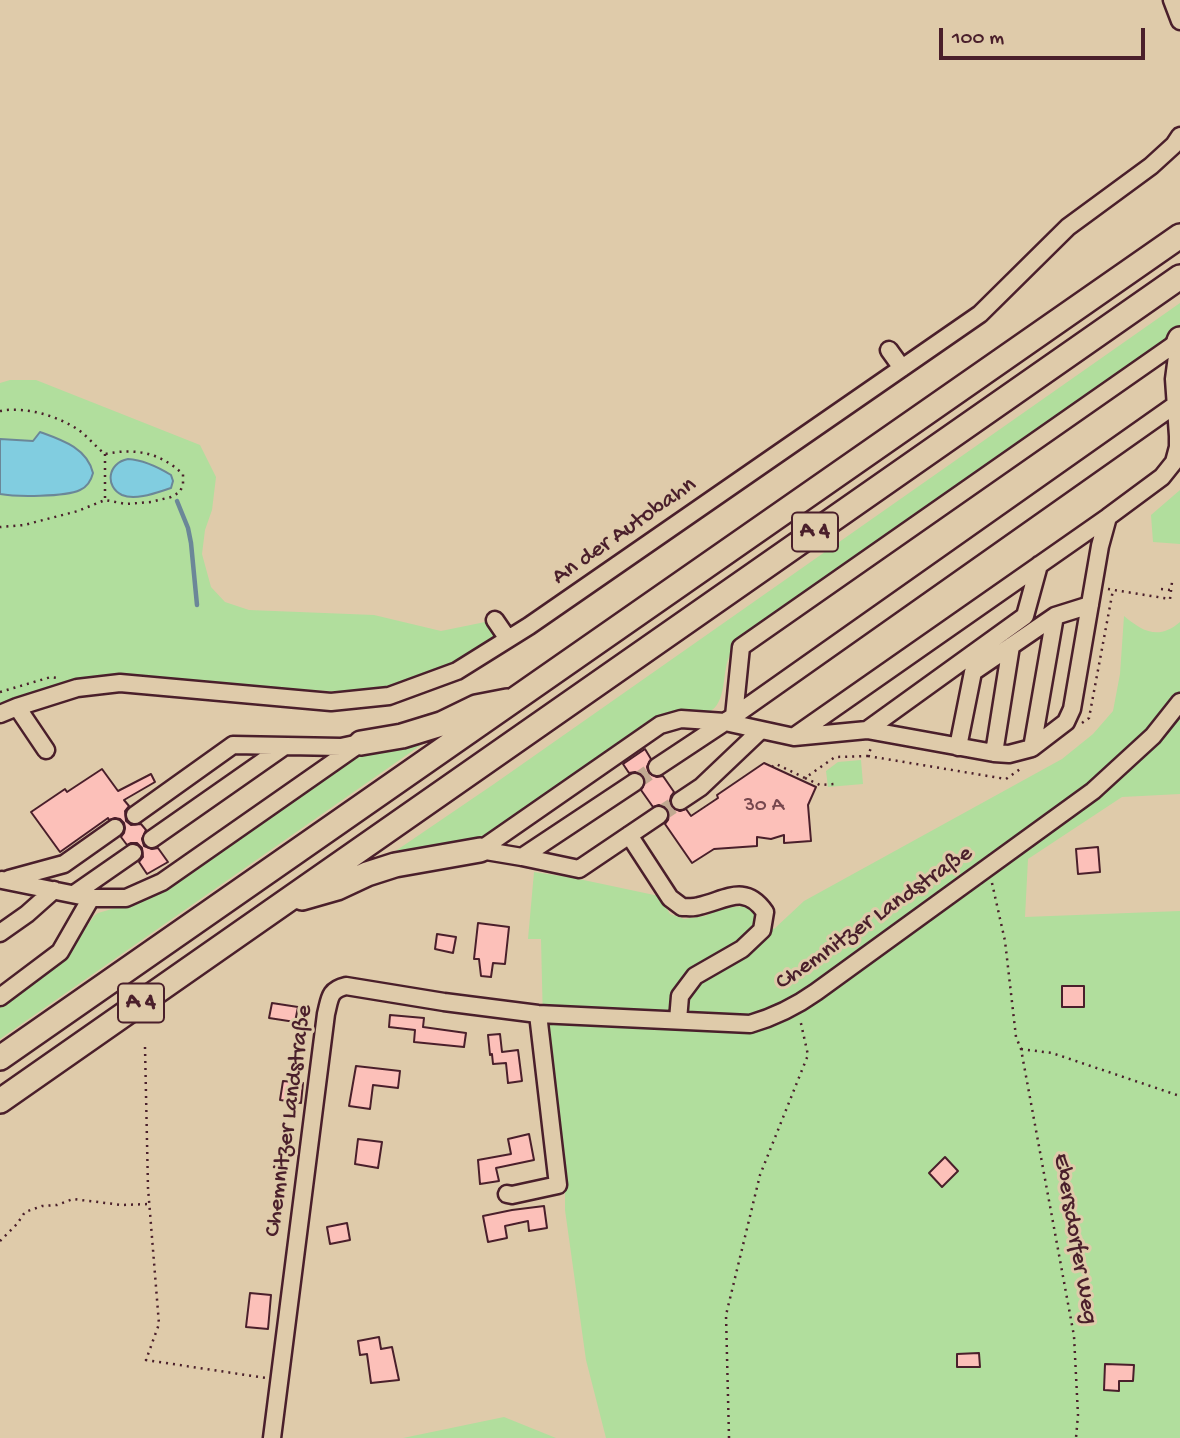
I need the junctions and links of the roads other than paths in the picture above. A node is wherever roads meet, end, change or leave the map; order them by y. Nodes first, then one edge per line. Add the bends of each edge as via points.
1 (1172, 0) edge
2 (1180, 22) edge
3 (1180, 136) edge
4 (1180, 236) edge
5 (1180, 277) edge
6 (1180, 340) edge
7 (889, 350) dead end
8 (902, 368) junction
9 (1175, 405) junction
10 (1108, 517) junction
11 (1039, 565) junction
12 (1090, 605) junction
13 (1055, 616) junction
14 (495, 620) dead end
15 (508, 639) junction
16 (1011, 646) junction
17 (516, 699) junction
18 (1180, 702) edge
19 (17, 707) junction
20 (0, 714) edge
21 (729, 719) junction
22 (761, 730) junction
23 (867, 730) junction
24 (794, 737) junction
25 (361, 743) junction
26 (285, 746) junction
27 (958, 747) junction
28 (1032, 748) junction
29 (46, 750) dead end
30 (994, 754) junction
31 (657, 767) tunnel mouth
32 (635, 782) tunnel mouth
33 (680, 800) tunnel mouth
34 (135, 815) dead end
35 (659, 815) tunnel mouth
36 (115, 828) dead end
37 (629, 835) junction
38 (152, 839) dead end
39 (480, 850) junction
40 (132, 853) dead end
41 (522, 857) junction
42 (1, 881) edge
43 (54, 890) junction
44 (74, 894) junction
45 (91, 898) junction
46 (282, 904) junction
47 (0, 933) edge
48 (0, 997) edge
49 (538, 1014) junction
50 (678, 1020) junction
51 (0, 1058) edge
52 (0, 1101) edge
53 (507, 1194) dead end
54 (273, 1430) edge

1 - 2 street
3 - 8 street, An der Autobahn via 1151,166 1068,227 980,314
4 - 17 highway, A 4
5 - 46 highway, A 4
6 - 9 street
6 - 21 street via 741,647
7 - 8 street
8 - 15 street, An der Autobahn
9 - 10 street via 1178,447 1174,462 1162,477
9 - 21 street
10 - 11 street
10 - 12 street
11 - 23 street via 1025,616
11 - 24 street
12 - 13 street
12 - 28 street via 1072,709 1066,722
13 - 16 street
13 - 28 street
14 - 15 street
15 - 19 street, An der Autobahn via 457,671 388,696 331,702 120,683 76,688
16 - 27 street via 973,672
16 - 30 street
17 - 25 highway via 476,707 402,736
17 - 51 highway, A 4
18 - 50 street, Chemnitzer Landstraße via 1153,736 1093,791 797,1005 750,1024
19 - 20 street, An der Autobahn
19 - 29 street
21 - 22 street
21 - 31 street
21 - 39 street via 681,719 660,725
22 - 24 street
22 - 33 street via 701,787
23 - 24 street
23 - 27 street
25 - 26 street
25 - 45 street via 162,882 126,898
26 - 34 street via 233,745
26 - 38 street
27 - 30 street
28 - 30 street
32 - 41 street
35 - 37 street
36 - 42 street via 64,864
37 - 41 street via 579,869
37 - 50 street via 670,898 682,908 743,895 757,901 765,912 762,930 742,949 695,976 680,996
39 - 41 street
39 - 46 highway via 395,865
40 - 44 street
42 - 43 street
43 - 44 street
43 - 47 street
44 - 45 street
45 - 48 street via 60,952
46 - 52 highway, A 4
49 - 50 street, Chemnitzer Landstraße
49 - 53 street via 558,1185
49 - 54 street, Chemnitzer Landstraße via 346,986 332,992

